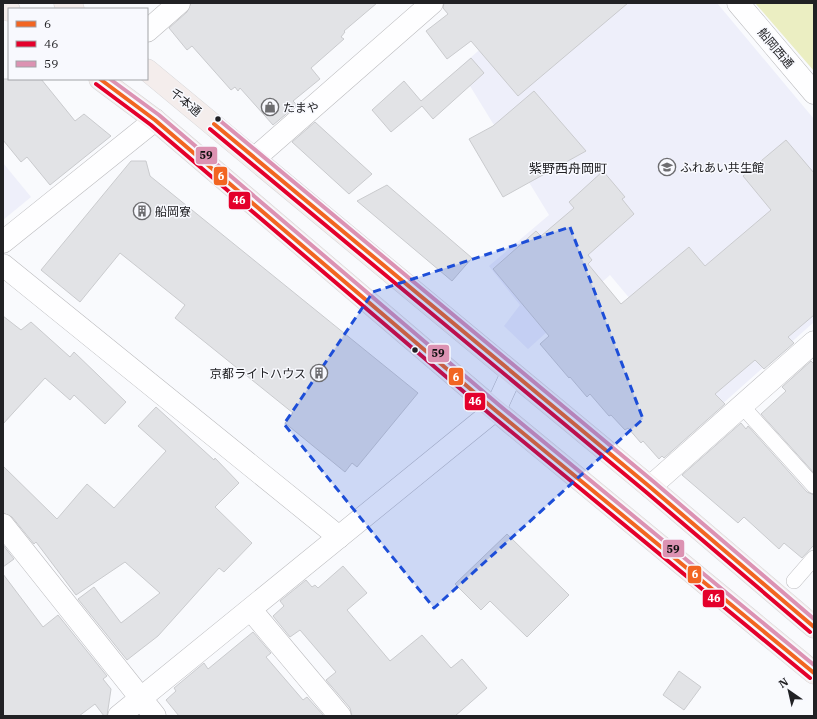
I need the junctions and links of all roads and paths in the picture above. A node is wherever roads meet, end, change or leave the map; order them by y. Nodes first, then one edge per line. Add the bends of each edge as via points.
1 (179, 3) edge
2 (432, 3) edge
3 (738, 3) edge
4 (148, 30) edge
5 (148, 71) edge
6 (101, 80) edge
7 (814, 93) edge
8 (155, 120) junction
9 (255, 158) junction
10 (3, 242) edge
11 (3, 265) edge
12 (814, 342) edge
13 (512, 373) junction
14 (742, 406) junction
15 (495, 410) junction
16 (814, 486) edge
17 (650, 487) junction
18 (3, 525) edge
19 (339, 537) junction
20 (814, 558) edge
21 (794, 581) dead end
22 (251, 610) junction
23 (814, 627) edge
24 (814, 673) edge
25 (141, 698) junction
26 (119, 716) edge
27 (155, 716) edge
28 (340, 716) edge

1 - 4 street
2 - 9 street
3 - 7 street, 船岡西通
5 - 9 main road, 千本通
6 - 8 main road
8 - 10 street
8 - 15 main road
9 - 13 main road, 千本通
11 - 19 street
12 - 14 street
13 - 15 street
13 - 17 main road, 千本通
14 - 16 lane
14 - 17 street
15 - 19 street
15 - 24 main road
17 - 23 main road, 千本通
18 - 25 street
19 - 22 street
20 - 21 lane
22 - 25 street
22 - 28 street
25 - 26 street
25 - 27 street

